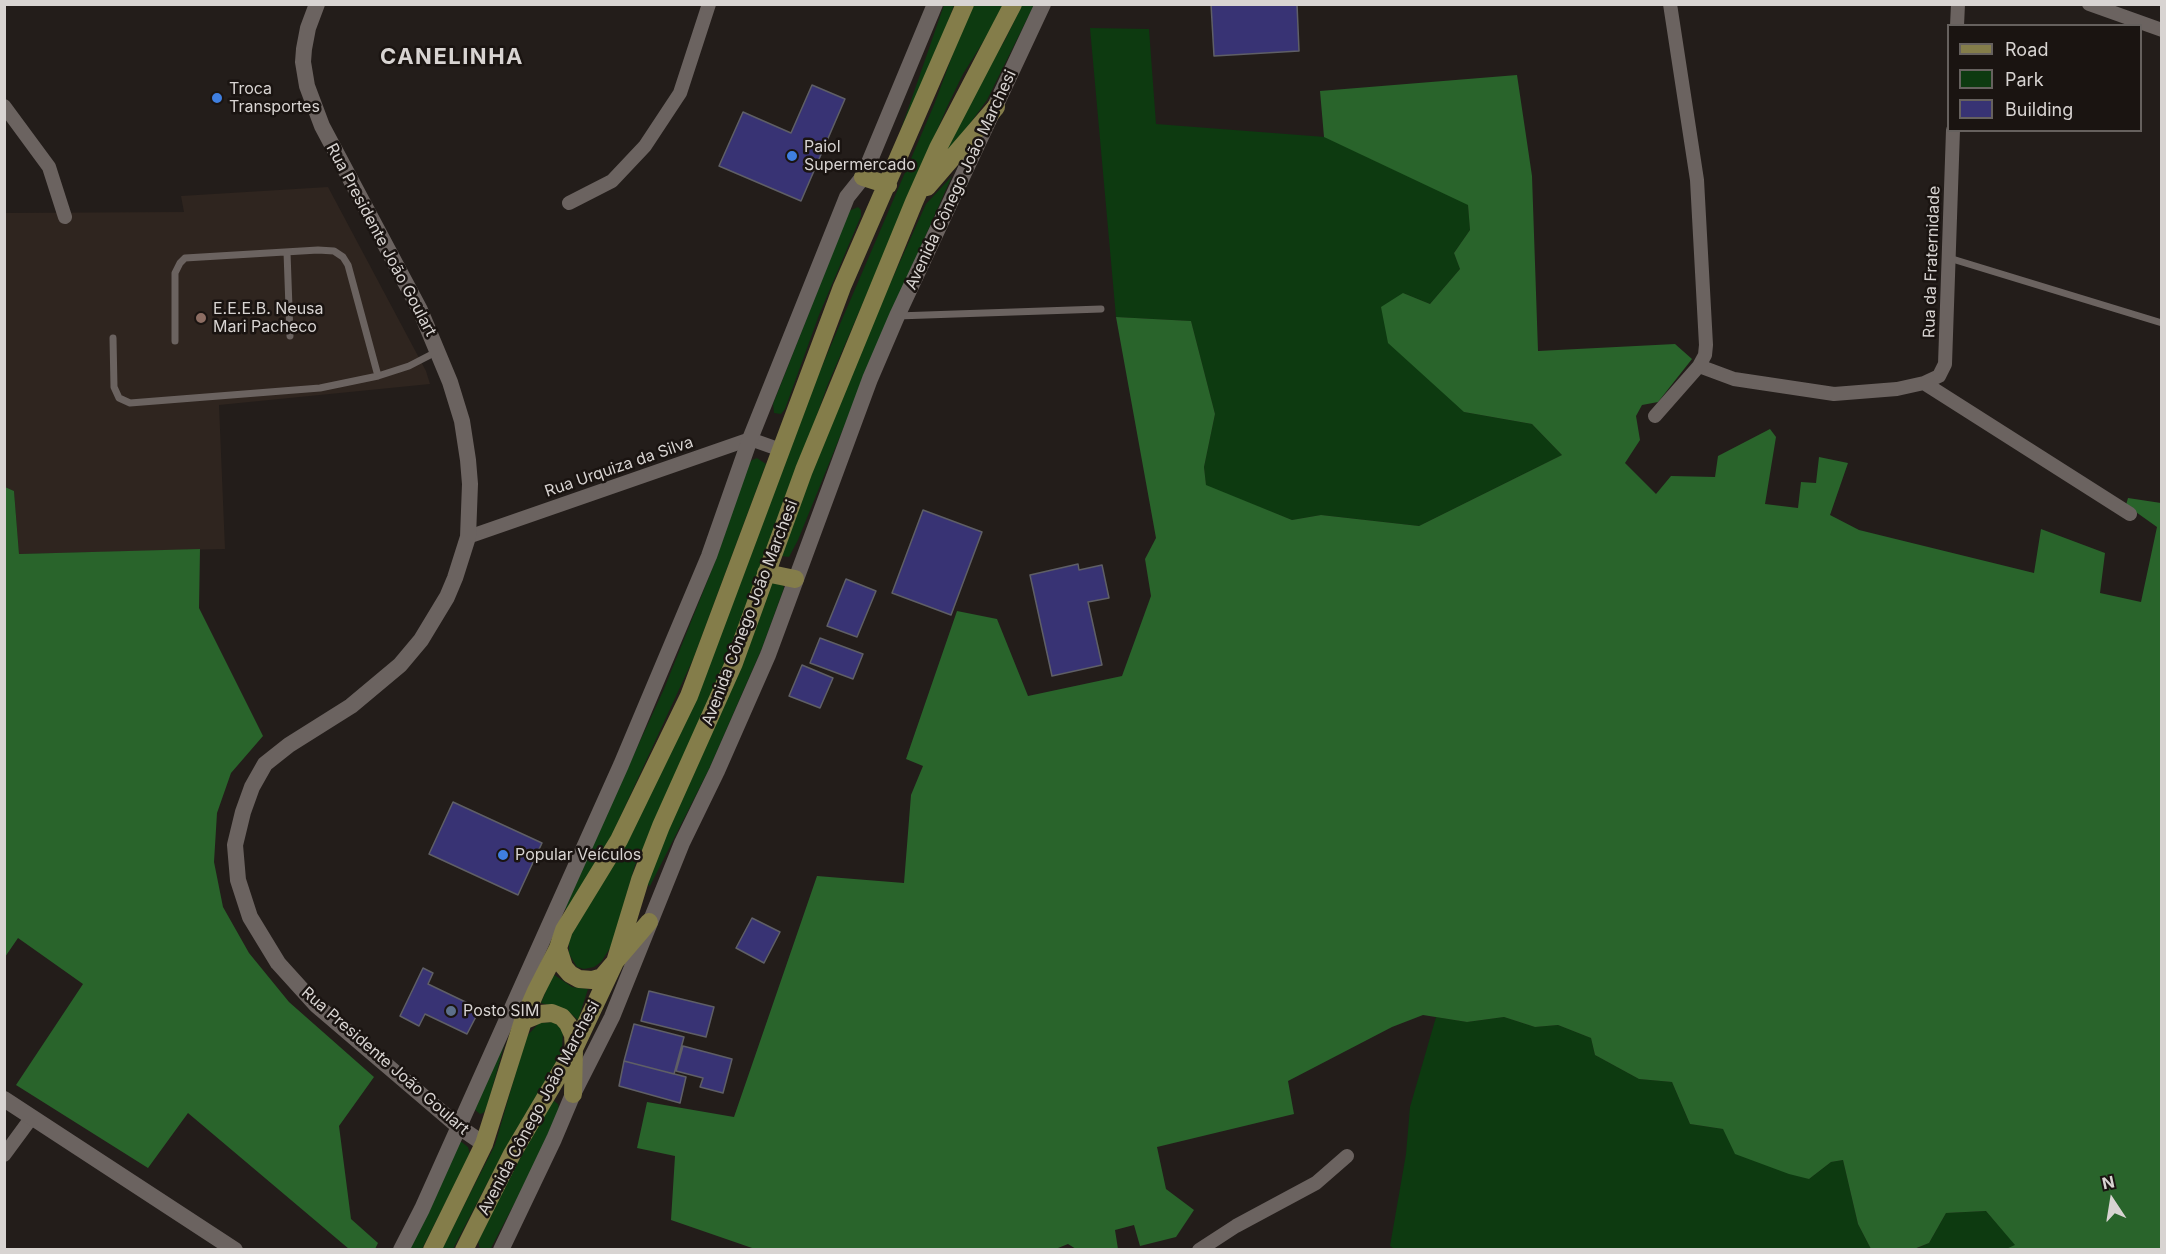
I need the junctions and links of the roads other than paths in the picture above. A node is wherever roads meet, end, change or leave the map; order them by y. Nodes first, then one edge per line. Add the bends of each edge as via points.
1 (317, 4) edge
2 (710, 4) edge
3 (935, 4) edge
4 (965, 4) edge
5 (1013, 4) edge
6 (1043, 4) edge
7 (1670, 4) edge
8 (1958, 4) edge
9 (2089, 4) edge
10 (1957, 24) edge
11 (2162, 30) edge
12 (4, 106) edge
13 (996, 107) junction
14 (1953, 132) edge
15 (863, 177) junction
16 (888, 185) junction
17 (915, 202) junction
18 (570, 203) dead end
19 (64, 217) dead end
20 (287, 252) junction
21 (1948, 258) junction
22 (1101, 309) dead end
23 (897, 316) junction
24 (2162, 323) edge
25 (290, 336) dead end
26 (113, 338) dead end
27 (175, 341) dead end
28 (438, 351) junction
29 (1699, 366) junction
30 (378, 376) junction
31 (1924, 383) junction
32 (1655, 416) dead end
33 (750, 439) junction
34 (781, 450) junction
35 (2130, 514) dead end
36 (468, 537) junction
37 (766, 573) junction
38 (795, 579) junction
39 (649, 922) junction
40 (558, 948) junction
41 (615, 962) junction
42 (523, 1021) junction
43 (574, 1049) junction
44 (573, 1094) junction
45 (4, 1099) edge
46 (32, 1117) junction
47 (459, 1127) junction
48 (484, 1144) junction
49 (4, 1155) edge
50 (1347, 1156) dead end
51 (235, 1250) edge
52 (401, 1250) edge
53 (432, 1250) edge
54 (464, 1250) edge
55 (501, 1250) edge
56 (1199, 1250) edge

1 - 28 street, Rua Presidente João Goulart via 308,28 303,62 313,106
2 - 18 street via 680,93 645,146 612,181
3 - 15 street
4 - 16 main road, Avenida Cônego João Marchesi
5 - 17 main road, Avenida Cônego João Marchesi via 938,148
6 - 13 street, Avenida Cônego João Marchesi
7 - 29 street via 1697,180 1707,345
8 - 10 street
9 - 11 street
12 - 19 street via 49,167
13 - 17 main road
13 - 23 street, Avenida Cônego João Marchesi
14 - 21 street, Rua da Fraternidade
15 - 16 main road
15 - 33 street via 847,197
16 - 34 main road, Avenida Cônego João Marchesi via 842,287
17 - 37 main road, Avenida Cônego João Marchesi via 804,470
20 - 25 lane
20 - 27 lane via 185,258 175,273
20 - 30 lane via 334,251 343,257
21 - 24 lane
21 - 31 street, Rua da Fraternidade via 1945,364 1939,376
22 - 23 lane
23 - 38 street, Avenida Cônego João Marchesi
26 - 30 lane via 114,387 119,398 130,403 321,388
28 - 30 lane
28 - 36 street, Rua Presidente João Goulart via 465,441 470,484
29 - 31 street via 1734,379 1834,394
29 - 32 street
31 - 35 street
33 - 34 street
33 - 36 street, Rua Urquiza da Silva
33 - 47 street via 709,556 630,743
34 - 40 main road, Avenida Cônego João Marchesi via 689,696 619,840 564,930
36 - 47 street, Rua Presidente João Goulart via 447,597 421,640 400,665 351,706 265,764 243,812 236,845 238,880 250,917 278,963 316,1005
37 - 38 main road
37 - 41 main road, Avenida Cônego João Marchesi via 734,663 640,880
38 - 39 street, Avenida Cônego João Marchesi via 768,655
39 - 41 main road
39 - 44 street, Avenida Cônego João Marchesi via 612,1017
40 - 41 main road via 564,967 579,978 602,977
40 - 42 main road, Avenida Cônego João Marchesi
41 - 43 main road, Avenida Cônego João Marchesi
42 - 43 main road via 540,1014 562,1017 573,1035
42 - 48 main road, Avenida Cônego João Marchesi
43 - 44 main road
43 - 54 main road, Avenida Cônego João Marchesi via 512,1154
44 - 55 street, Avenida Cônego João Marchesi
45 - 46 street
46 - 49 street
46 - 51 street
47 - 48 street, Rua Presidente João Goulart
47 - 52 street
48 - 53 main road, Avenida Cônego João Marchesi
50 - 56 street via 1316,1183

